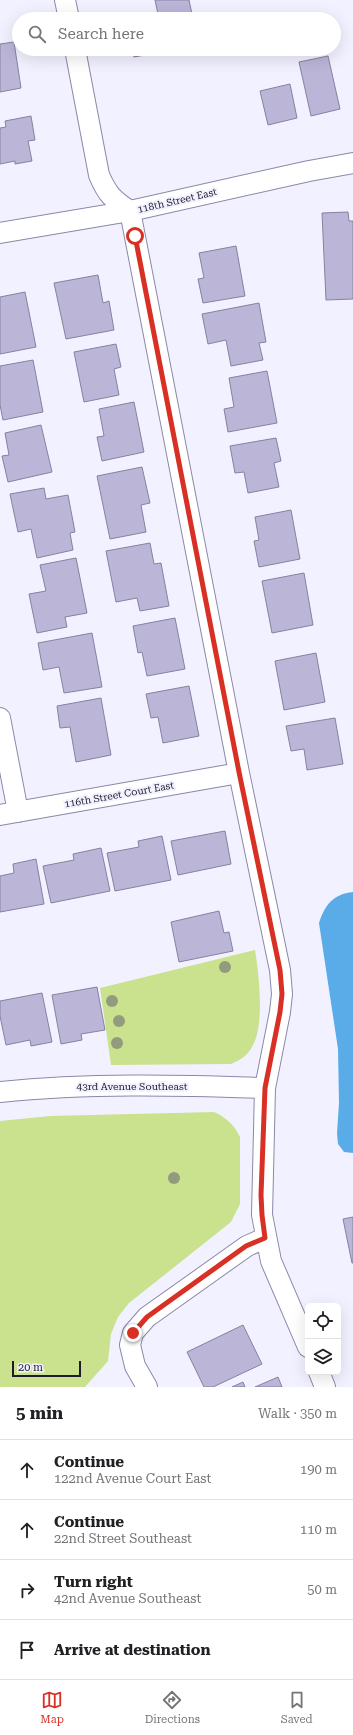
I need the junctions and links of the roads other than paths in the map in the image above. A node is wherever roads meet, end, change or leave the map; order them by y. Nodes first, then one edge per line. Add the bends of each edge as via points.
1 (65, 0) edge
2 (68, 12) edge
3 (76, 56) edge
4 (353, 163) edge
5 (130, 211) junction
6 (0, 233) edge
7 (0, 718) edge
8 (239, 772) junction
9 (9, 814) edge
10 (265, 1088) junction
11 (0, 1092) edge
12 (265, 1238) junction
13 (305, 1340) edge
14 (320, 1375) edge
15 (147, 1387) edge
16 (325, 1387) edge

1 - 2 street
3 - 5 street via 99,175 113,200
4 - 5 street, 118th Street East
5 - 6 street, 118th Street East
5 - 8 street
7 - 9 street
8 - 9 street, 116th Street Court East
8 - 10 street via 274,936 282,994
10 - 11 street, 43rd Avenue Southeast via 126,1084
10 - 12 street via 261,1195
12 - 13 street via 271,1260
12 - 15 street via 246,1246 147,1317 133,1333 130,1345 135,1366
14 - 16 street

